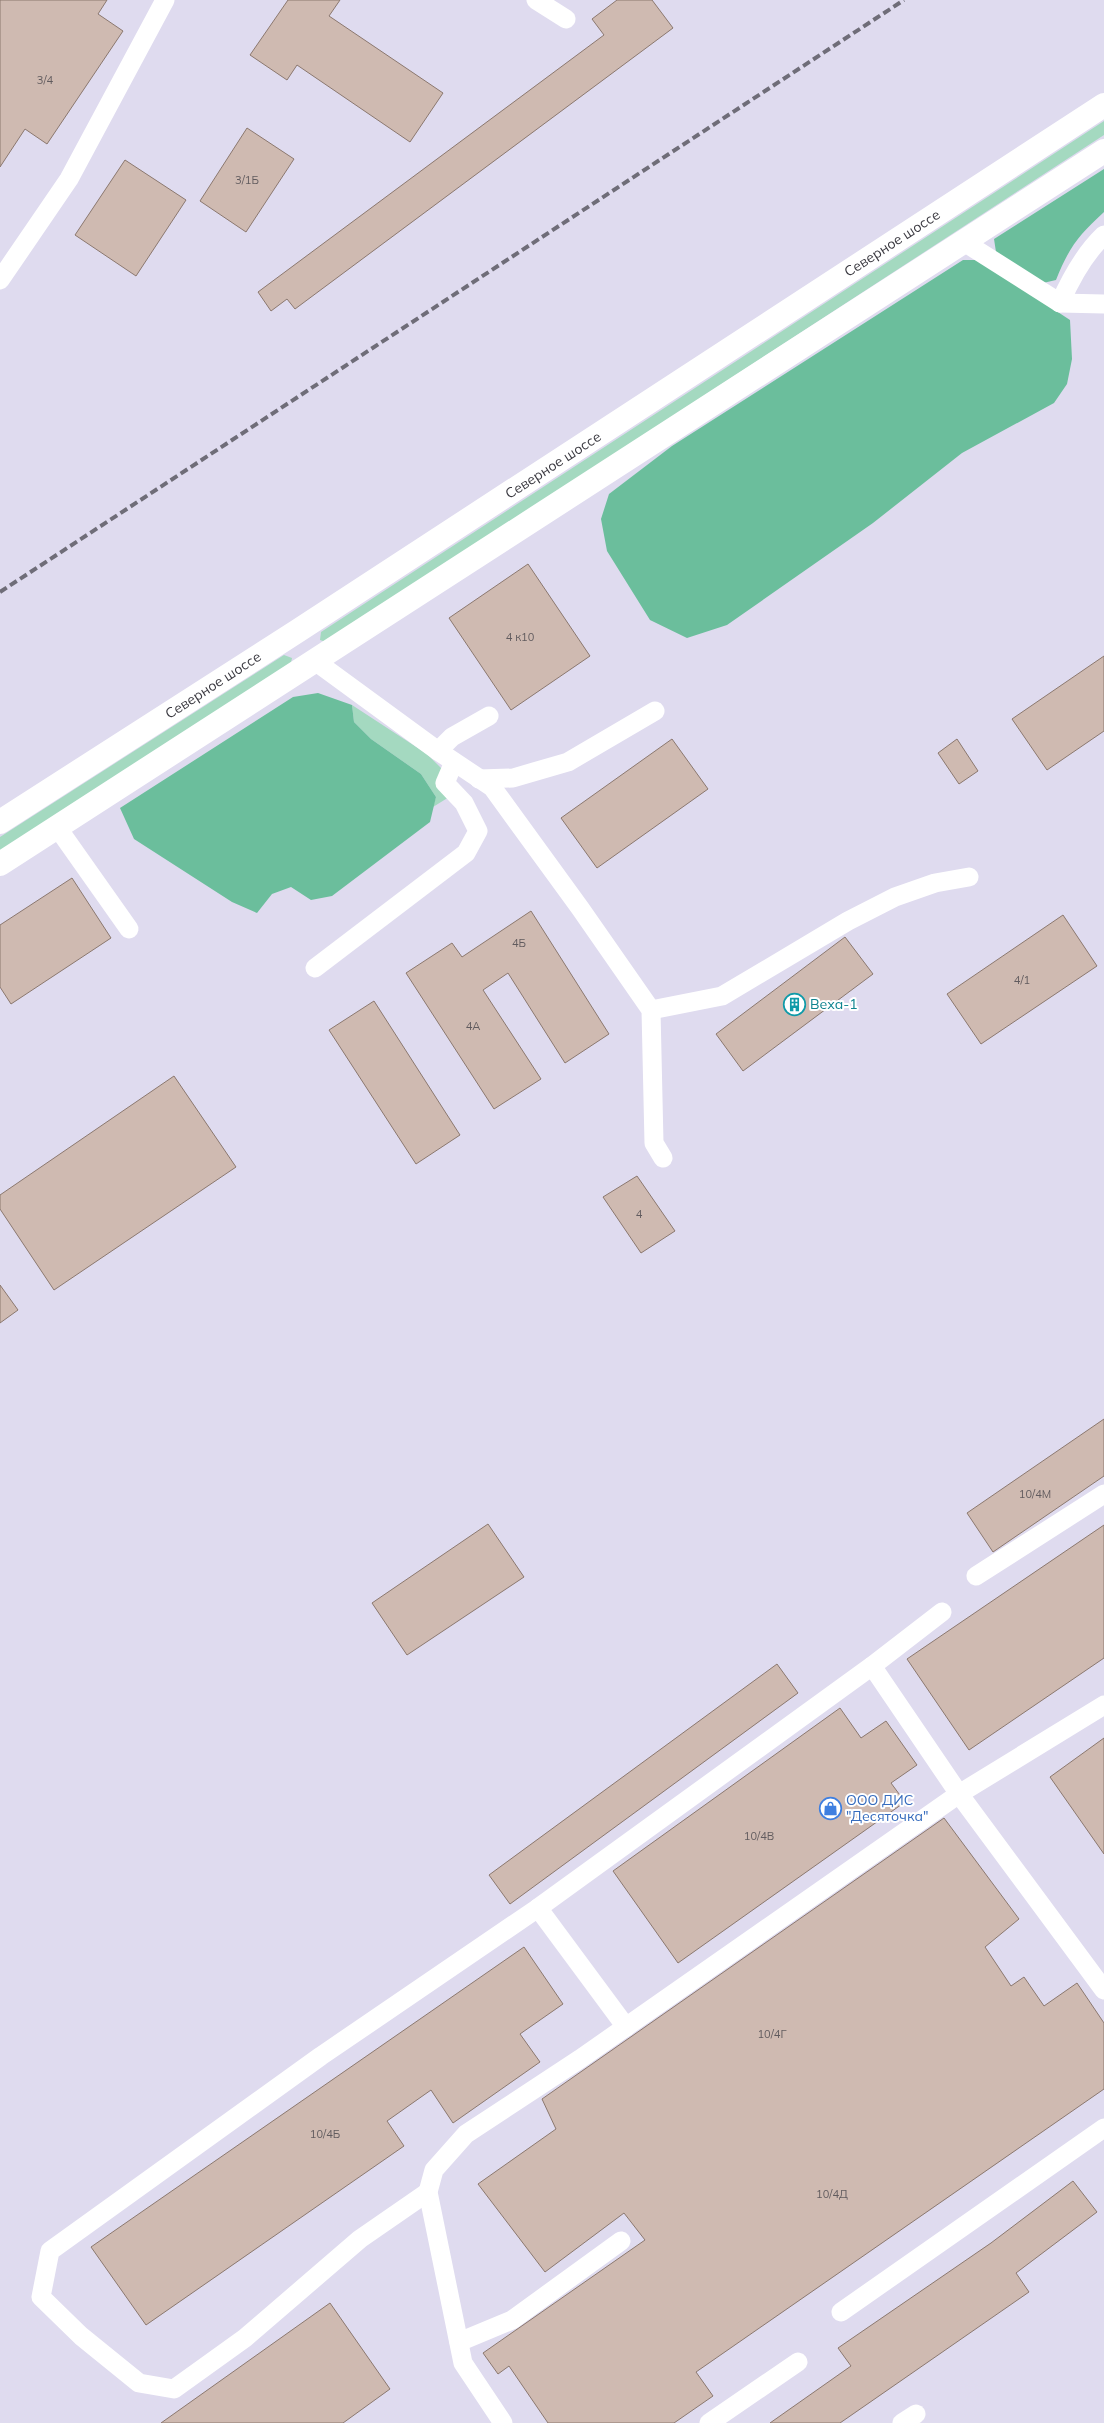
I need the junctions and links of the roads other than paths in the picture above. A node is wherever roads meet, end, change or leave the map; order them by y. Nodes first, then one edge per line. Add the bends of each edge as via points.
1 (165, 0) edge
2 (536, 0) edge
3 (566, 19) dead end
4 (1104, 105) edge
5 (1104, 151) edge
6 (1104, 235) edge
7 (964, 242) junction
8 (0, 280) edge
9 (1060, 303) junction
10 (1104, 304) edge
11 (296, 632) junction
12 (315, 661) junction
13 (655, 711) dead end
14 (489, 716) dead end
15 (438, 752) junction
16 (454, 762) junction
17 (479, 779) junction
18 (0, 822) edge
19 (57, 827) junction
20 (0, 864) edge
21 (969, 877) dead end
22 (129, 929) dead end
23 (315, 968) dead end
24 (651, 1010) junction
25 (662, 1158) dead end
26 (1104, 1494) edge
27 (976, 1576) dead end
28 (942, 1612) dead end
29 (872, 1666) junction
30 (1104, 1705) edge
31 (959, 1794) junction
32 (538, 1908) junction
33 (1104, 1990) edge
34 (626, 2027) junction
35 (1104, 2128) edge
36 (428, 2192) junction
37 (621, 2241) dead end
38 (841, 2312) dead end
39 (459, 2342) junction
40 (798, 2362) dead end
41 (502, 2423) edge
42 (709, 2423) edge

1 - 8 lane via 69,179
2 - 3 lane
4 - 11 main road, Северное шоссе
5 - 7 main road
6 - 9 lane via 1083,260
7 - 9 lane
7 - 12 main road
9 - 10 lane
11 - 12 main road
11 - 18 main road, Северное шоссе
12 - 15 lane
12 - 19 main road
13 - 17 lane via 568,762 513,778
14 - 15 lane via 452,737
15 - 16 lane
16 - 17 lane
16 - 23 lane via 445,783 464,803 478,831 466,853
17 - 24 lane via 492,787
19 - 20 main road
19 - 22 lane
21 - 24 lane via 935,883 895,897 722,996
24 - 25 lane via 654,1143
26 - 27 lane
28 - 29 lane
29 - 31 lane
29 - 32 lane
30 - 31 lane
31 - 33 lane
31 - 34 lane
32 - 34 lane
32 - 36 lane via 321,2056 50,2251 41,2297 81,2336 139,2383 174,2389 245,2338 360,2239
34 - 36 lane via 466,2134 434,2170
35 - 38 lane
36 - 39 lane
37 - 39 lane via 512,2320
39 - 41 lane via 463,2363
40 - 42 lane

